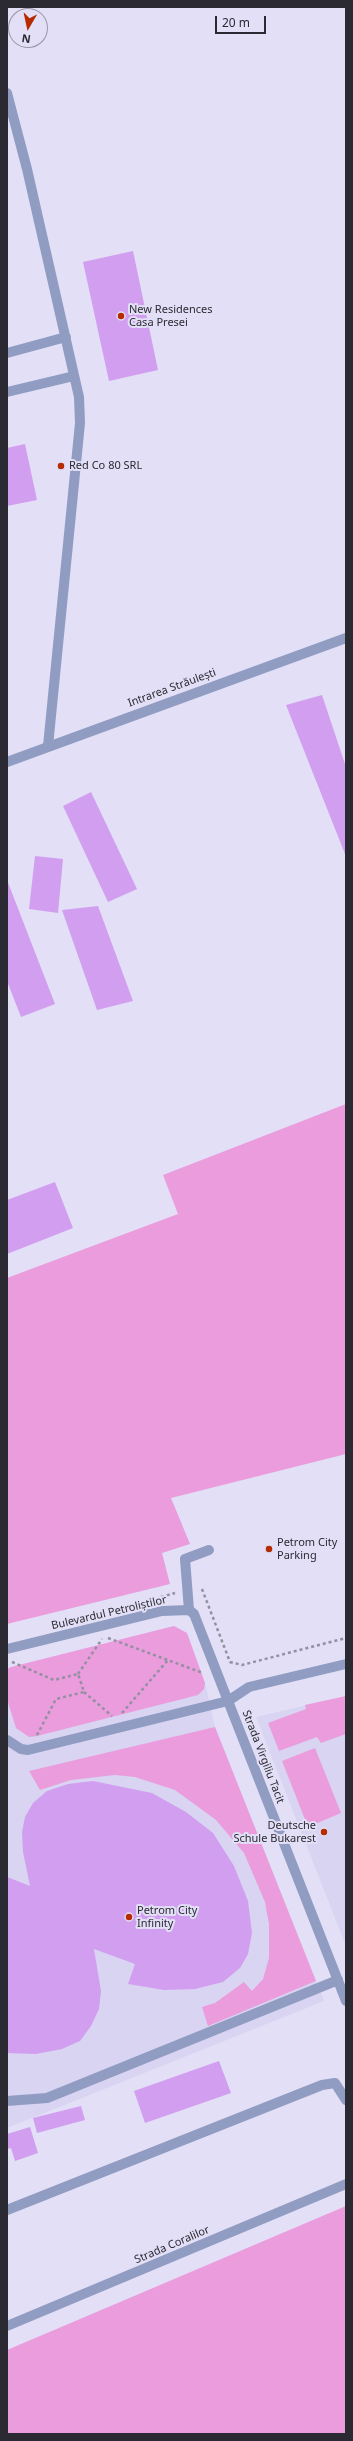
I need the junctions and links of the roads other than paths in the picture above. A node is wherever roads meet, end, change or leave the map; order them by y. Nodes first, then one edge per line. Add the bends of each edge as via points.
1 (7, 93) edge
2 (66, 337) junction
3 (7, 353) edge
4 (74, 376) junction
5 (7, 392) edge
6 (346, 638) edge
7 (48, 746) junction
8 (7, 762) edge
9 (209, 1550) dead end
10 (188, 1610) junction
11 (7, 1649) edge
12 (346, 1664) edge
13 (228, 1701) junction
14 (7, 1740) edge
15 (338, 1980) junction
16 (346, 2001) edge
17 (346, 2100) edge
18 (7, 2101) edge
19 (346, 2184) edge
20 (7, 2210) edge
21 (7, 2326) edge

1 - 2 street
2 - 3 street
2 - 4 street
4 - 5 street
4 - 7 street via 79,397 80,423
6 - 7 street, Intrarea Străulești
7 - 8 street, Intrarea Străulești
9 - 10 street via 185,1559
10 - 11 street, Bulevardul Petroliștilor via 162,1611
10 - 13 street via 194,1614
12 - 13 street via 249,1687
13 - 14 street via 28,1750 21,1749
13 - 15 street, Strada Virgiliu Tacit
15 - 16 street, Strada Virgiliu Tacit
15 - 18 street via 47,2098
17 - 20 street via 335,2083 322,2085
19 - 21 street, Strada Coralilor

